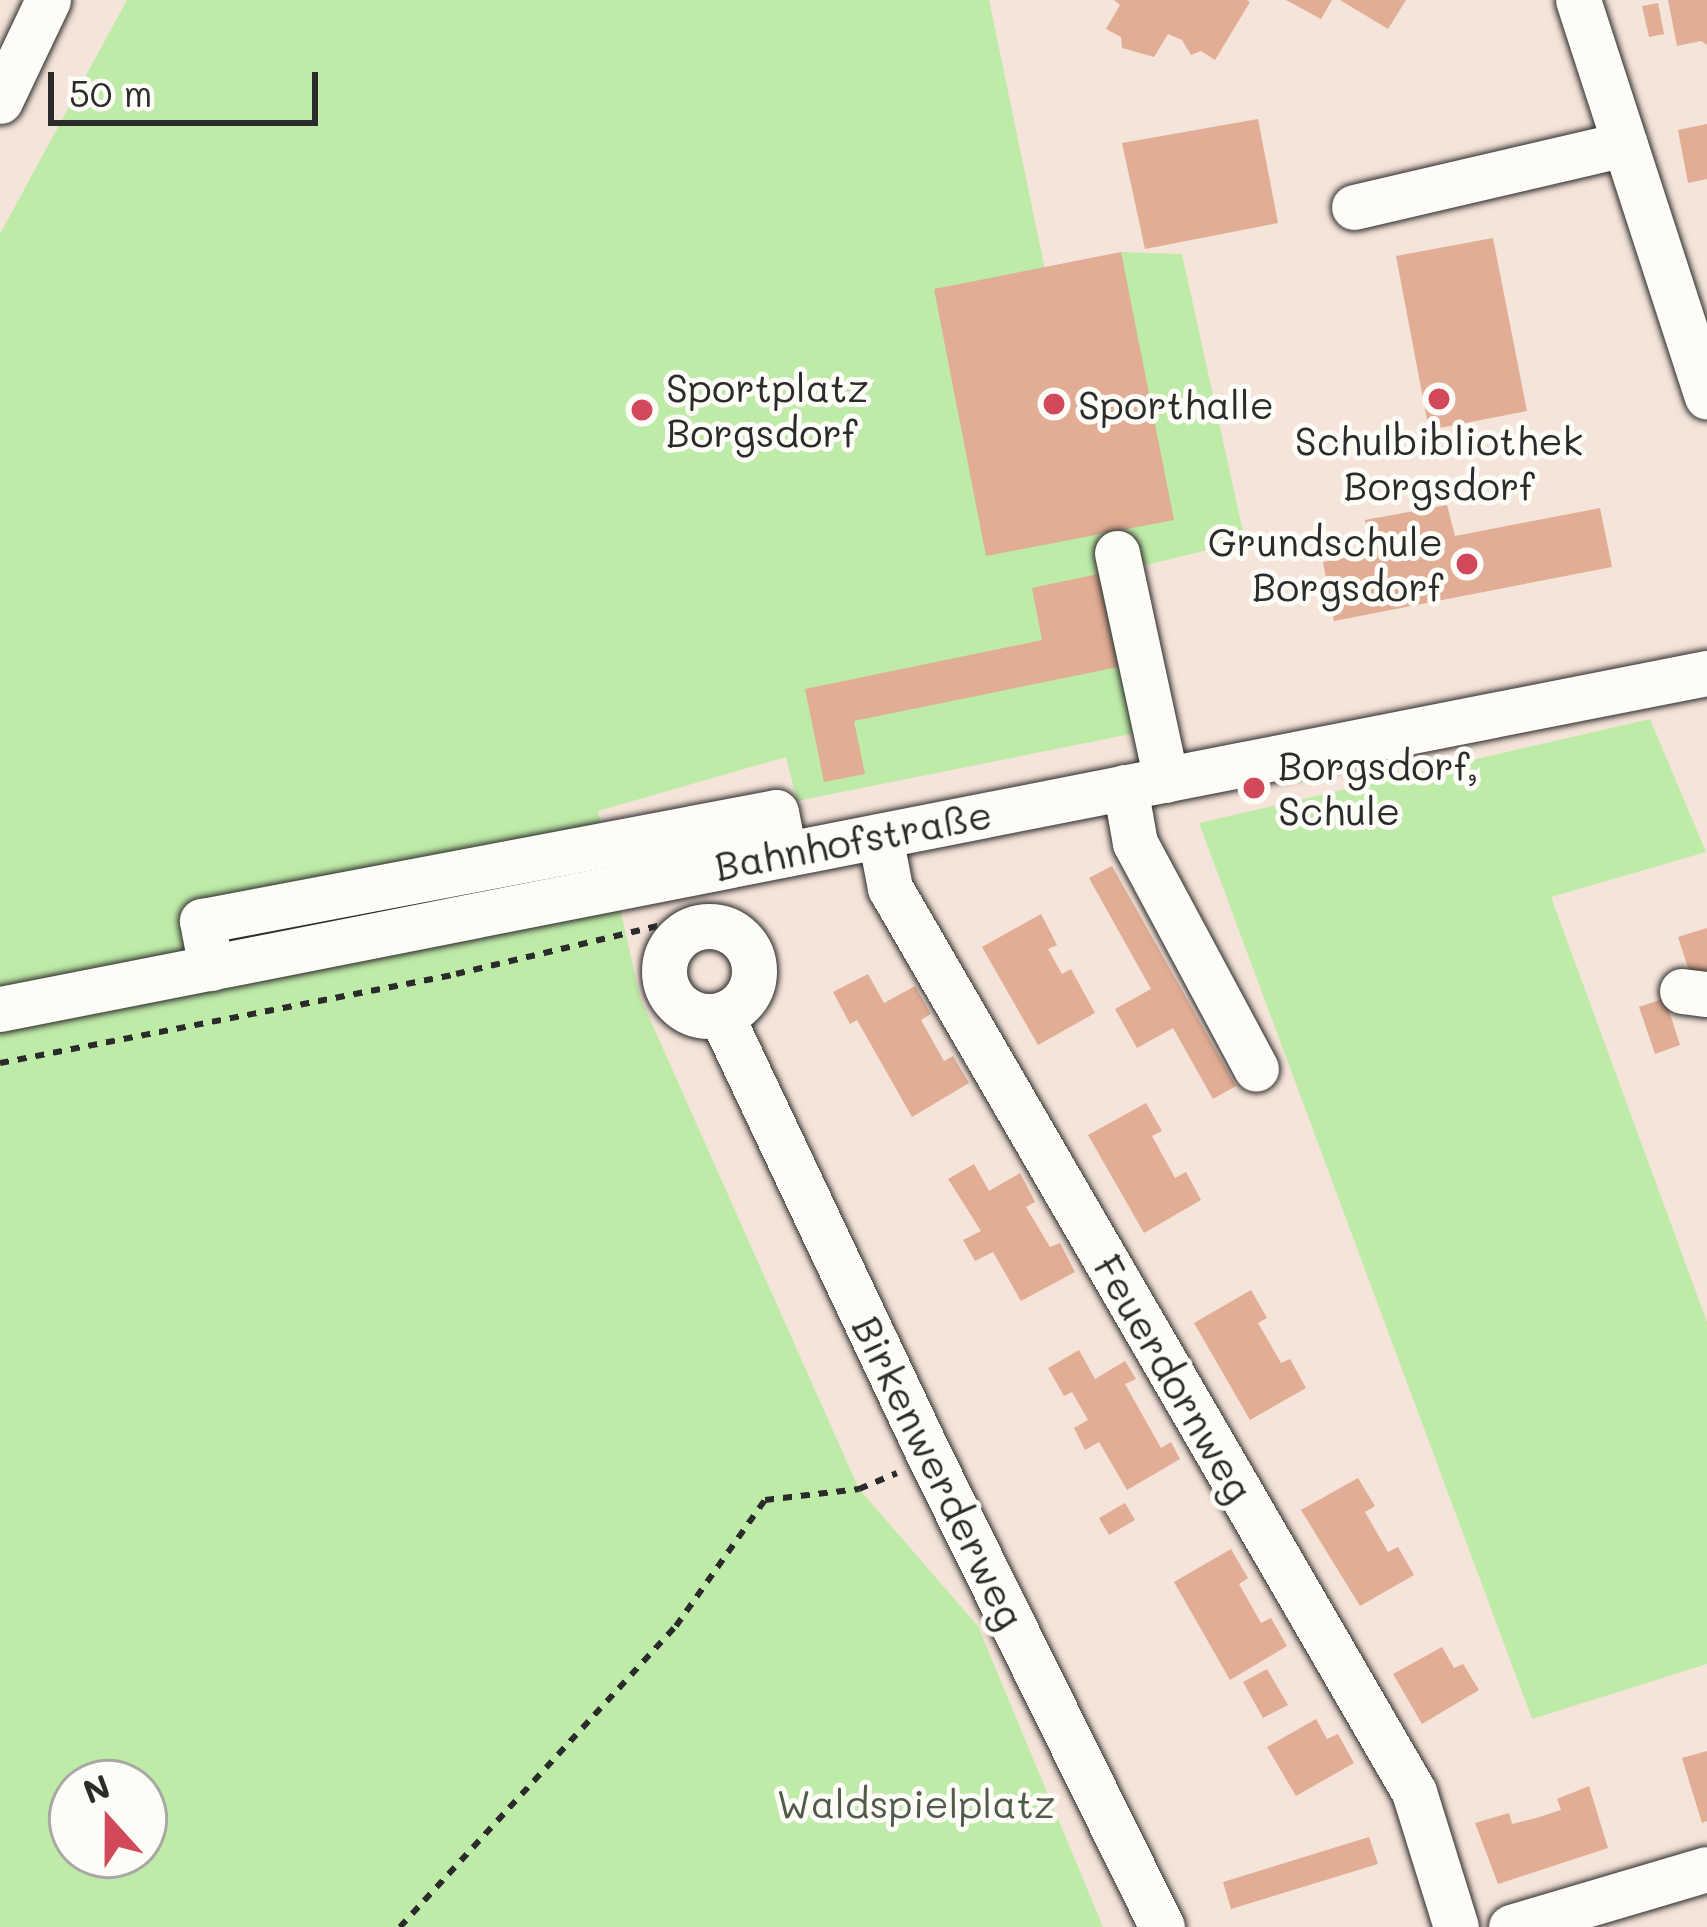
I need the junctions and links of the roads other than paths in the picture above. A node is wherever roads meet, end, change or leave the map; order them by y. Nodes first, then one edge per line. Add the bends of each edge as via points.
1 (48, 0) edge
2 (1578, 0) edge
3 (0, 101) edge
4 (1625, 144) junction
5 (1354, 207) dead end
6 (1707, 397) edge
7 (1117, 553) dead end
8 (1707, 673) edge
9 (1146, 783) junction
10 (880, 836) junction
11 (784, 854) junction
12 (686, 873) junction
13 (696, 921) junction
14 (211, 968) junction
15 (0, 1009) edge
16 (721, 1015) junction
17 (1256, 1069) dead end
18 (1707, 1869) edge
19 (1162, 1927) edge
20 (1456, 1927) edge
21 (1511, 1927) edge

1 - 3 street
2 - 4 street
4 - 5 street
4 - 6 street
7 - 9 street
8 - 9 street, Bahnhofstraße
9 - 10 street, Bahnhofstraße
9 - 17 street via 1135,843
10 - 11 street, Bahnhofstraße
10 - 20 street, Feuerdornweg via 890,888 1414,1792
11 - 12 street, Bahnhofstraße
11 - 14 street via 776,812 202,921
12 - 13 street
12 - 14 street, Bahnhofstraße
13 - 16 street via 668,951 664,974 685,1010
13 - 16 street via 739,935 752,952 752,988
14 - 15 street, Bahnhofstraße
16 - 19 street, Birkenwerderweg
18 - 21 street

